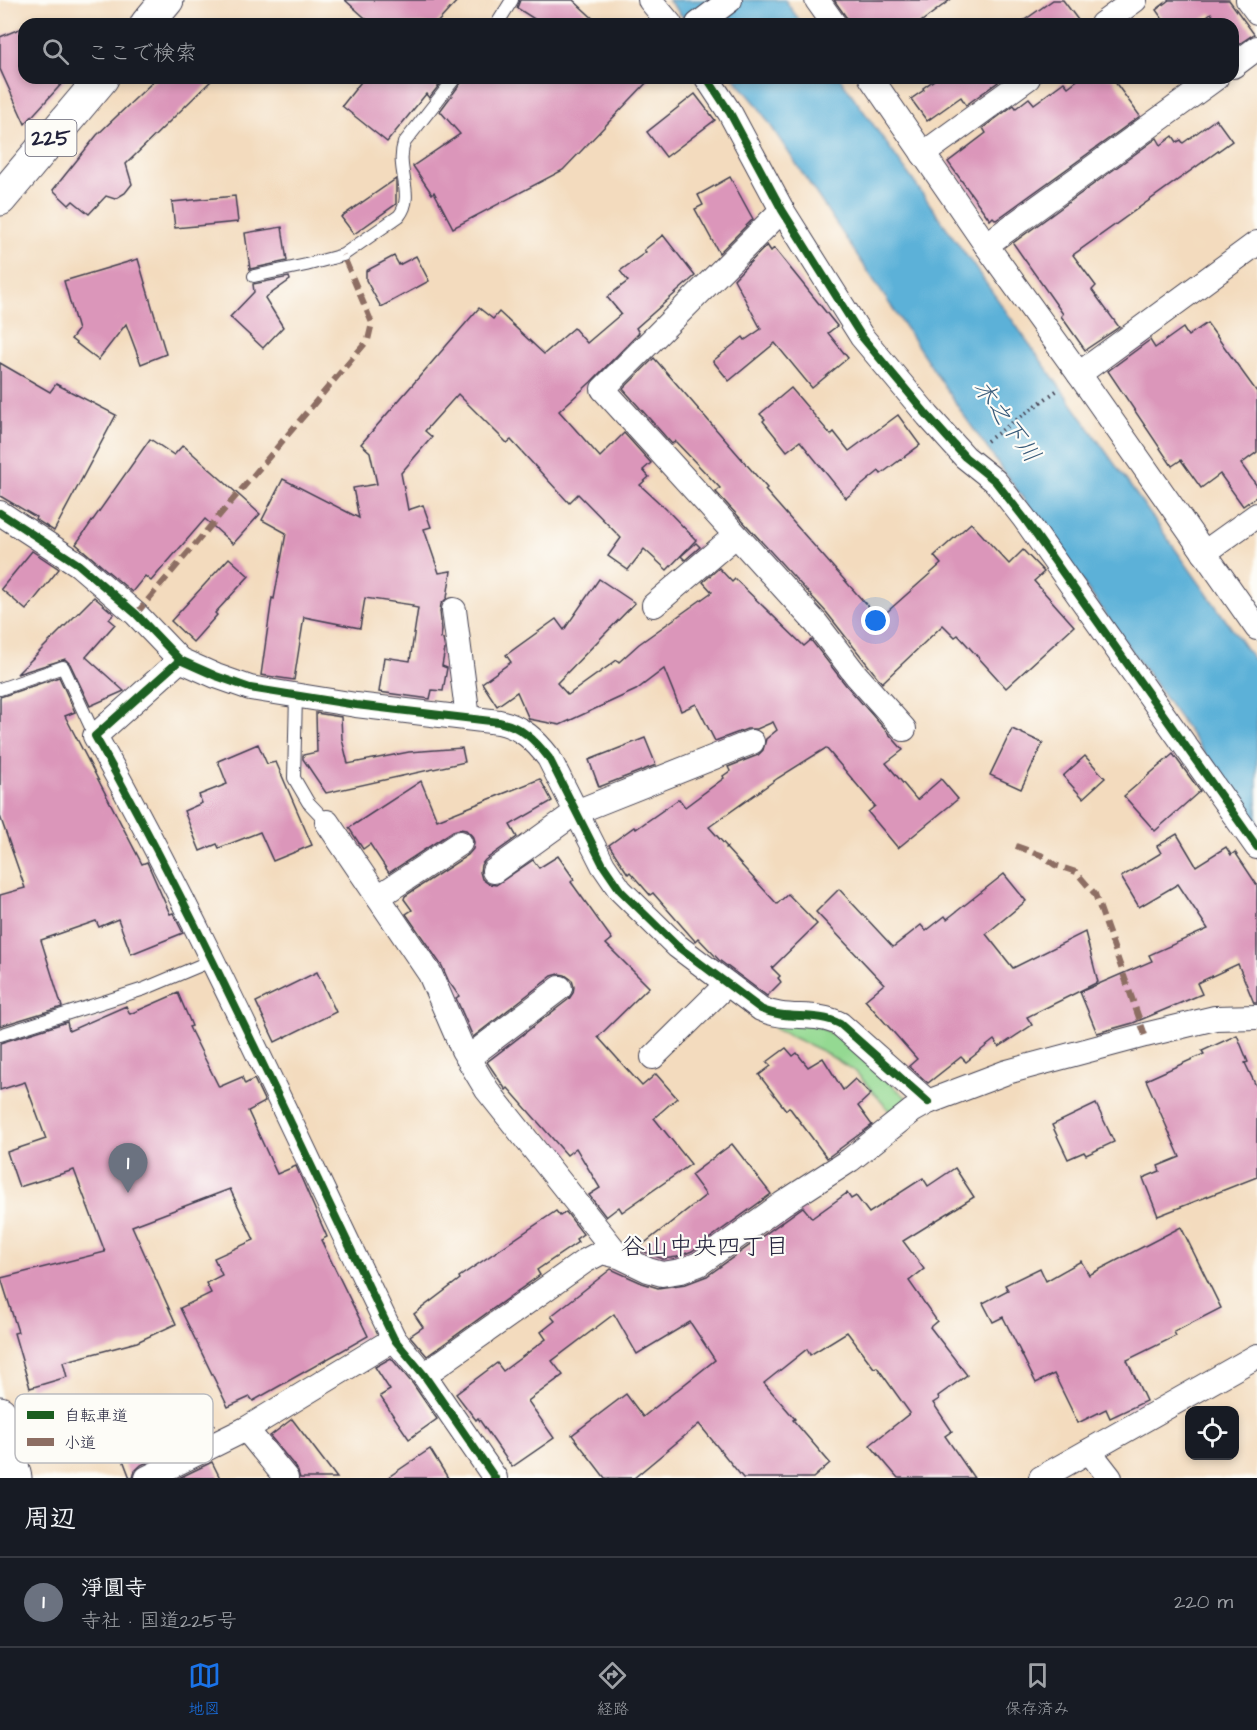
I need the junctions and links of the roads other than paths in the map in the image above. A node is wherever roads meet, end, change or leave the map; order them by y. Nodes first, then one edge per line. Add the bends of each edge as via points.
1 (167, 0) edge
2 (512, 0) edge
3 (650, 0) edge
4 (730, 0) edge
5 (818, 0) edge
6 (1135, 0) edge
7 (1248, 0) edge
8 (1257, 12) edge
9 (1103, 14) edge
10 (152, 18) edge
11 (501, 18) edge
12 (664, 18) edge
13 (706, 18) edge
14 (830, 18) edge
15 (1257, 48) edge
16 (1239, 62) edge
17 (97, 84) edge
18 (450, 84) edge
19 (711, 84) edge
20 (875, 84) edge
21 (1020, 84) edge
22 (1208, 84) edge
23 (923, 154) junction
24 (0, 199) edge
25 (782, 210) junction
26 (1257, 243) edge
27 (986, 245) junction
28 (254, 276) dead end
29 (1072, 379) junction
30 (0, 513) edge
31 (1257, 515) edge
32 (735, 536) junction
33 (1204, 553) junction
34 (654, 605) dead end
35 (454, 610) dead end
36 (1257, 628) edge
37 (180, 660) junction
38 (0, 689) edge
39 (296, 695) junction
40 (468, 718) junction
41 (904, 729) dead end
42 (95, 736) junction
43 (752, 742) dead end
44 (576, 812) junction
45 (327, 822) joint
46 (460, 843) dead end
47 (1257, 847) edge
48 (494, 871) dead end
49 (378, 897) junction
50 (213, 960) junction
51 (727, 984) junction
52 (560, 988) dead end
53 (1257, 1017) edge
54 (0, 1035) edge
55 (653, 1057) dead end
56 (468, 1058) junction
57 (928, 1102) junction
58 (619, 1256) junction
59 (394, 1339) junction
60 (1257, 1356) edge
61 (424, 1376) junction
62 (0, 1413) edge
63 (246, 1429) junction
64 (213, 1445) edge
65 (1089, 1450) junction
66 (177, 1463) edge
67 (15, 1478) edge
68 (147, 1478) edge
69 (286, 1478) edge
70 (495, 1478) edge
71 (1041, 1478) edge
72 (1110, 1478) edge

1 - 10 highway
2 - 11 lane
3 - 12 street
4 - 13 street
5 - 14 street
6 - 9 street
7 - 8 street
15 - 16 street
17 - 24 highway, 225
18 - 28 lane via 404,142 400,154 407,199 399,216 343,255
19 - 25 street
20 - 23 street
21 - 23 street
22 - 27 street
23 - 27 street
25 - 32 street via 603,389
25 - 47 street via 862,337 935,424 965,457 995,481 1024,518
26 - 29 street
27 - 29 street
29 - 33 street
30 - 37 street via 78,564 136,614
31 - 33 street
32 - 34 street
32 - 41 street via 816,623
33 - 36 street
35 - 40 street
37 - 39 street via 250,688
37 - 42 street
38 - 42 lane via 63,667
39 - 40 street
39 - 45 lane via 294,778 308,802
40 - 44 street via 512,725 532,738 549,758
42 - 50 street
43 - 44 street
44 - 48 street
44 - 51 street via 620,890 677,946
45 - 49 street
46 - 49 street
49 - 56 street via 430,974
50 - 54 lane via 144,989
50 - 59 street
51 - 55 street
51 - 57 street via 770,1013 823,1018 840,1024
52 - 56 street
53 - 57 street via 1215,1018 1145,1035 1007,1072
56 - 58 street via 488,1090
57 - 58 street via 699,1264 662,1274
58 - 61 street via 602,1252 585,1260
59 - 61 street
59 - 63 street
60 - 65 street
61 - 70 street
62 - 67 highway
63 - 64 street
63 - 69 street
65 - 71 street
65 - 72 street
66 - 68 street

